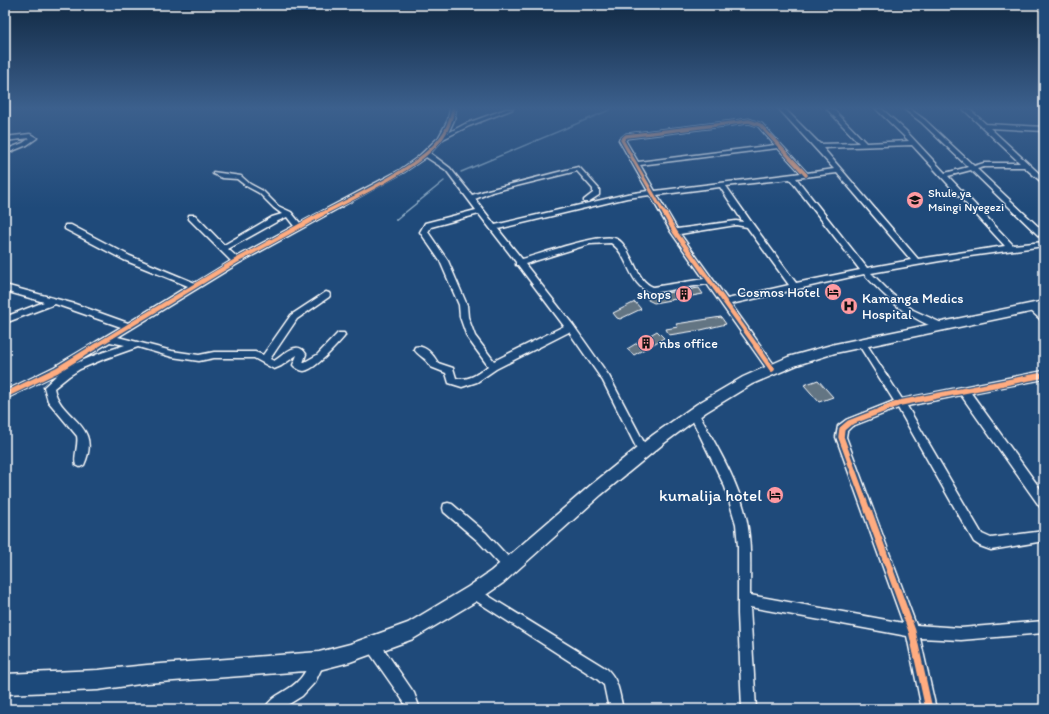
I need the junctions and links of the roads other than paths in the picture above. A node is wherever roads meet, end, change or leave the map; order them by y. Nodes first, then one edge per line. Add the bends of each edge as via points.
1 (28, 142) edge
2 (438, 142) edge
3 (623, 142) edge
4 (776, 142) edge
5 (815, 142) edge
6 (946, 142) edge
7 (1002, 142) edge
8 (913, 143) joint
9 (864, 144) joint
10 (779, 146) junction
11 (818, 146) junction
12 (5, 152) edge
13 (428, 154) junction
14 (636, 164) junction
15 (1026, 165) junction
16 (972, 166) junction
17 (838, 171) junction
18 (215, 173) dead end
19 (806, 175) junction
20 (943, 175) junction
21 (791, 176) junction
22 (1044, 182) edge
23 (722, 185) junction
24 (651, 193) junction
25 (470, 198) junction
26 (576, 207) junction
27 (480, 211) junction
28 (288, 214) junction
29 (192, 217) dead end
30 (749, 225) junction
31 (298, 226) junction
32 (68, 227) dead end
33 (493, 228) junction
34 (675, 232) junction
35 (1044, 236) edge
36 (1044, 244) edge
37 (1010, 247) junction
38 (224, 248) junction
39 (236, 260) junction
40 (916, 260) junction
41 (519, 264) junction
42 (864, 270) junction
43 (708, 281) junction
44 (193, 285) junction
45 (794, 286) junction
46 (5, 288) edge
47 (326, 295) dead end
48 (52, 302) junction
49 (724, 303) junction
50 (1038, 306) edge
51 (1044, 318) edge
52 (5, 320) edge
53 (128, 326) junction
54 (570, 327) junction
55 (944, 327) junction
56 (342, 335) dead end
57 (108, 338) junction
58 (861, 342) junction
59 (138, 344) junction
60 (418, 349) dead end
61 (265, 360) junction
62 (493, 366) junction
63 (772, 369) junction
64 (1044, 375) edge
65 (964, 391) junction
66 (5, 395) edge
67 (900, 403) junction
68 (694, 413) junction
69 (643, 450) junction
70 (80, 462) dead end
71 (1044, 503) edge
72 (448, 508) dead end
73 (1044, 536) edge
74 (509, 566) junction
75 (474, 593) junction
76 (744, 600) junction
77 (1044, 627) edge
78 (912, 632) junction
79 (372, 644) junction
80 (319, 661) junction
81 (5, 684) edge
82 (272, 709) edge
83 (413, 709) edge
84 (616, 709) edge
85 (749, 709) edge
86 (929, 709) edge

1 - 12 street
2 - 13 street
3 - 14 street
4 - 10 street
5 - 11 street
6 - 16 street
7 - 15 street
8 - 9 street
8 - 20 street
9 - 11 street
10 - 14 street
10 - 19 street
11 - 17 street
13 - 25 street via 448,169
13 - 31 street via 388,180
14 - 24 street
15 - 16 street
15 - 22 street
16 - 20 street
16 - 35 street
17 - 19 street
17 - 40 street
18 - 28 street via 239,177
19 - 21 street
20 - 37 street
21 - 23 street
21 - 42 street
23 - 24 street
23 - 30 street
24 - 26 street
24 - 34 street
25 - 26 street via 578,169 595,186 597,194
25 - 27 street
26 - 33 street
27 - 33 street
27 - 62 street via 428,225 424,232 444,261 463,305 470,337
28 - 31 street
28 - 38 street
29 - 38 street
30 - 34 street via 736,223
30 - 45 street
31 - 39 street
32 - 44 street via 128,258
33 - 41 street
34 - 43 street
36 - 37 street
37 - 40 street
38 - 39 street
39 - 44 street
40 - 42 street
41 - 43 street via 590,242 613,240 621,246 641,284 647,289
41 - 54 street
42 - 45 street
42 - 55 street via 900,306
43 - 49 street
44 - 53 street
45 - 49 street
46 - 48 street
47 - 61 street via 294,317
48 - 52 street
48 - 53 street via 80,308
49 - 63 street
50 - 51 street
50 - 55 highway
53 - 57 street
54 - 62 street
54 - 69 street via 606,379
55 - 58 highway
56 - 61 street via 306,367 298,365 302,354 299,351 292,352 277,364 271,365
57 - 59 street
57 - 66 street via 57,370
58 - 63 highway
58 - 67 street
59 - 61 street via 172,354 199,358 214,354 242,354 259,356
59 - 70 street via 88,362 57,379 49,387 51,398 82,434 84,443
60 - 62 street via 431,358 434,364 450,371 452,380 457,382 472,380
63 - 68 highway
64 - 65 street
65 - 67 street
65 - 71 street
67 - 73 street via 978,538 991,544
67 - 78 street via 849,423 842,429 841,437
68 - 69 highway
68 - 76 street via 738,510 746,560
69 - 74 highway
72 - 74 street via 482,537
74 - 75 highway
75 - 79 highway via 413,630
75 - 84 street via 602,674 610,682
76 - 78 street
76 - 85 street
77 - 78 street via 961,634
78 - 86 street
79 - 80 highway
79 - 83 street via 409,698
80 - 81 highway via 98,680
80 - 82 street via 307,682

